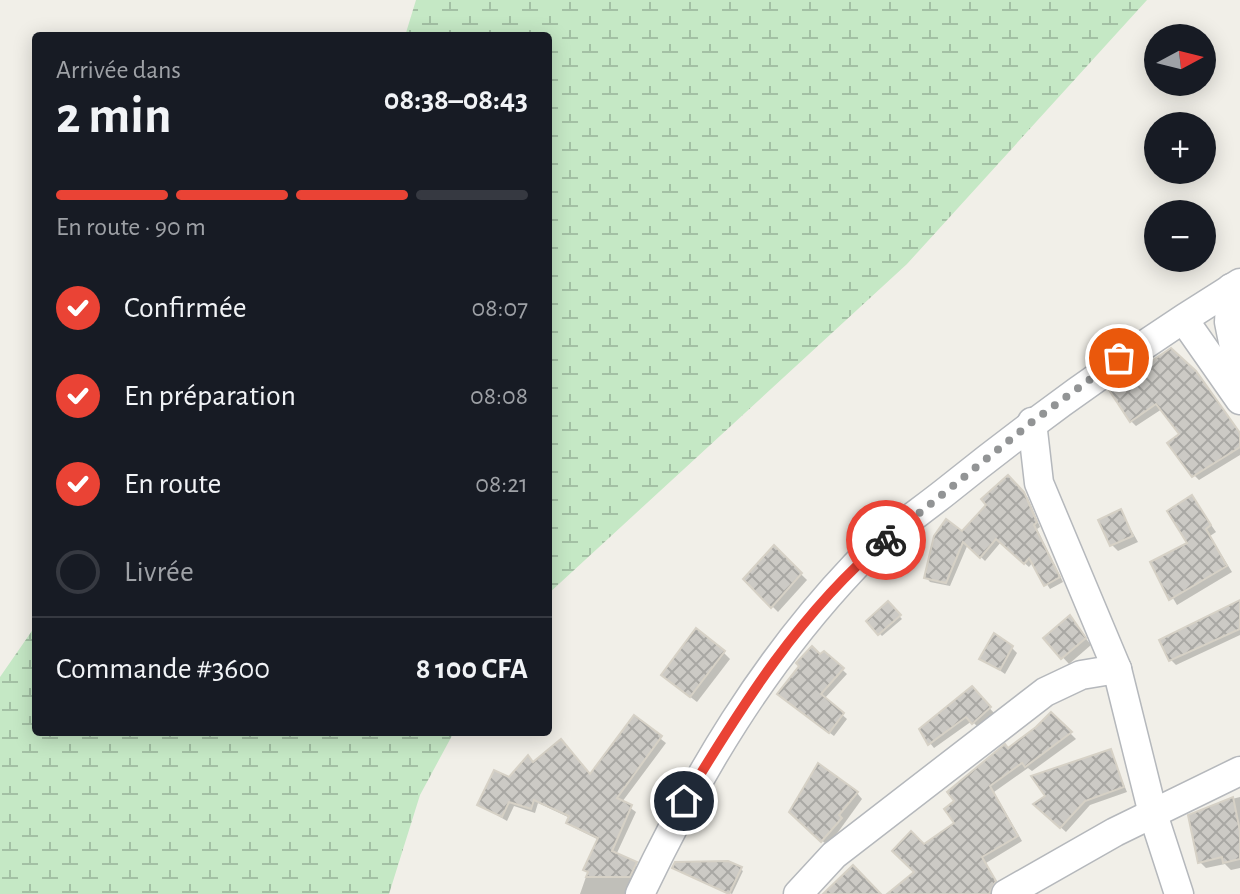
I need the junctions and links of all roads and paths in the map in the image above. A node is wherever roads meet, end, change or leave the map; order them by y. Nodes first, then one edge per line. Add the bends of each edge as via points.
1 (1235, 286) edge
2 (1184, 320) junction
3 (1240, 377) edge
4 (1240, 400) edge
5 (1032, 422) junction
6 (1117, 669) junction
7 (1240, 771) edge
8 (1153, 814) junction
9 (640, 894) edge
10 (798, 894) edge
11 (1006, 894) edge
12 (1179, 894) edge

1 - 2 street
1 - 3 street via 1229,322
2 - 4 street
2 - 5 street via 1119,358
5 - 6 street via 1039,483
5 - 9 street via 857,564 773,663 684,801
6 - 8 street
6 - 10 street via 1081,675 1045,692 834,855
7 - 8 street
8 - 11 street
8 - 12 street

